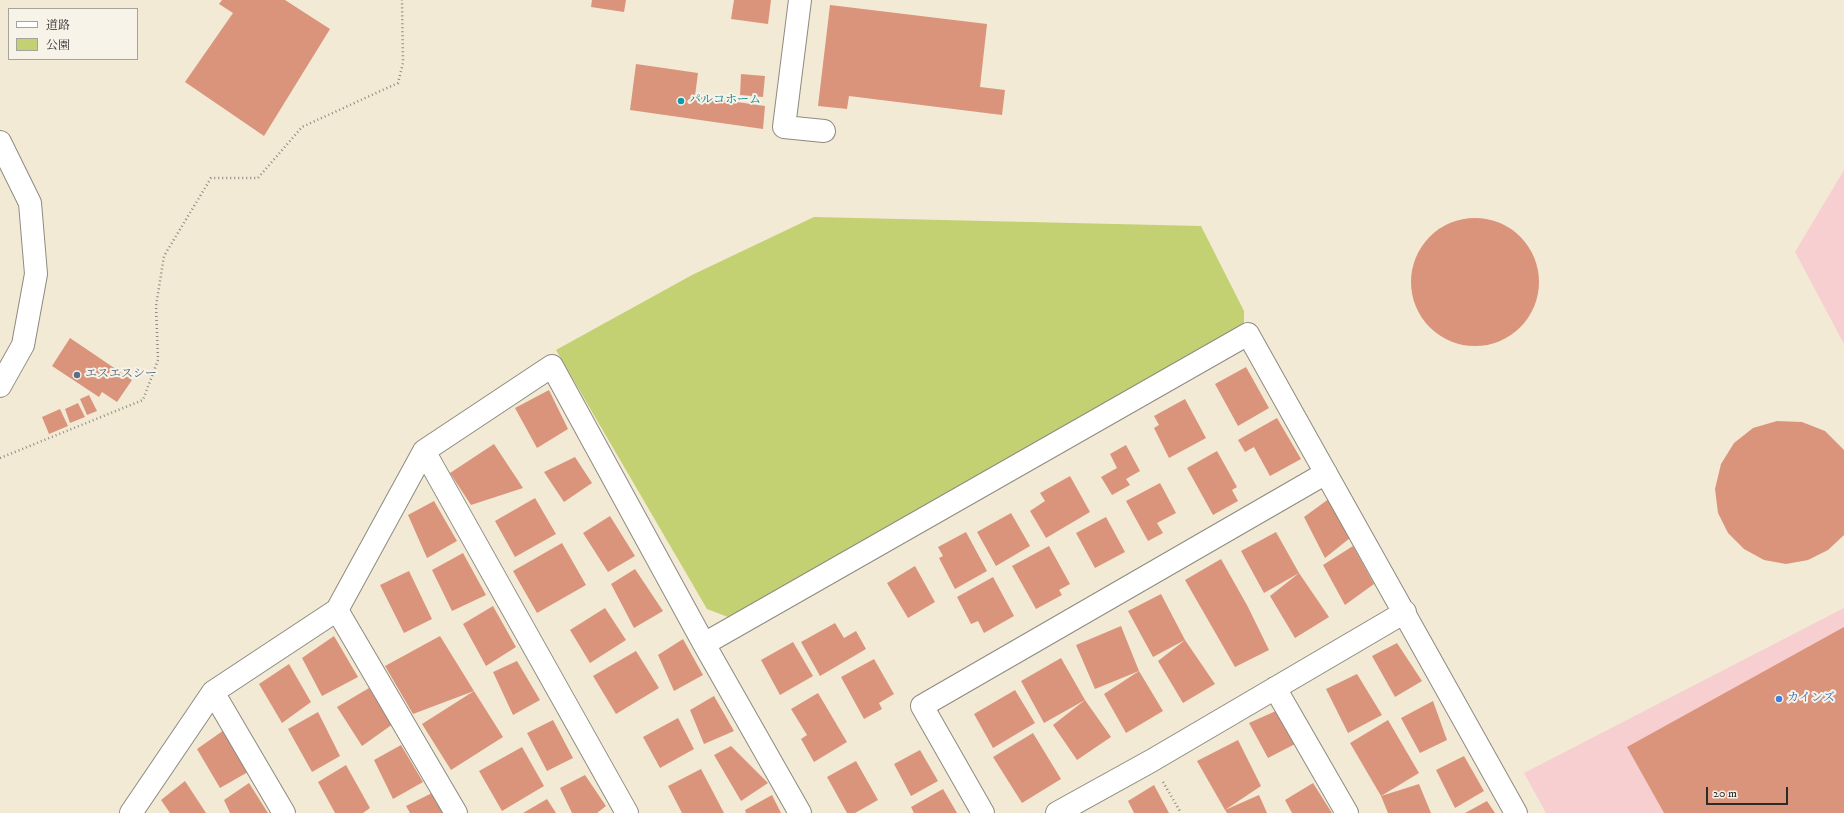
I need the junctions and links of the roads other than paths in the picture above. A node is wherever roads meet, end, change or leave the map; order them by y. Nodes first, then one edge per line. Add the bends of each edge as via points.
1 (800, 0) edge
2 (824, 131) dead end
3 (0, 142) edge
4 (0, 386) edge
5 (424, 451) junction
6 (1326, 473) junction
7 (338, 610) junction
8 (1405, 612) junction
9 (704, 644) junction
10 (1275, 688) junction
11 (213, 692) junction
12 (131, 813) edge
13 (284, 813) edge
14 (456, 813) edge
15 (628, 813) edge
16 (800, 813) edge
17 (983, 813) edge
18 (1057, 813) edge
19 (1347, 813) edge
20 (1516, 813) edge

1 - 2 street via 784,127
3 - 4 street via 30,203 36,274 23,344
5 - 7 street
5 - 9 street via 552,366
5 - 15 street
6 - 8 street
6 - 9 street via 1248,334
6 - 17 street via 922,706
7 - 11 street
7 - 14 street
8 - 10 street
8 - 20 street
9 - 16 street
10 - 18 street
10 - 19 street
11 - 12 street
11 - 13 street

